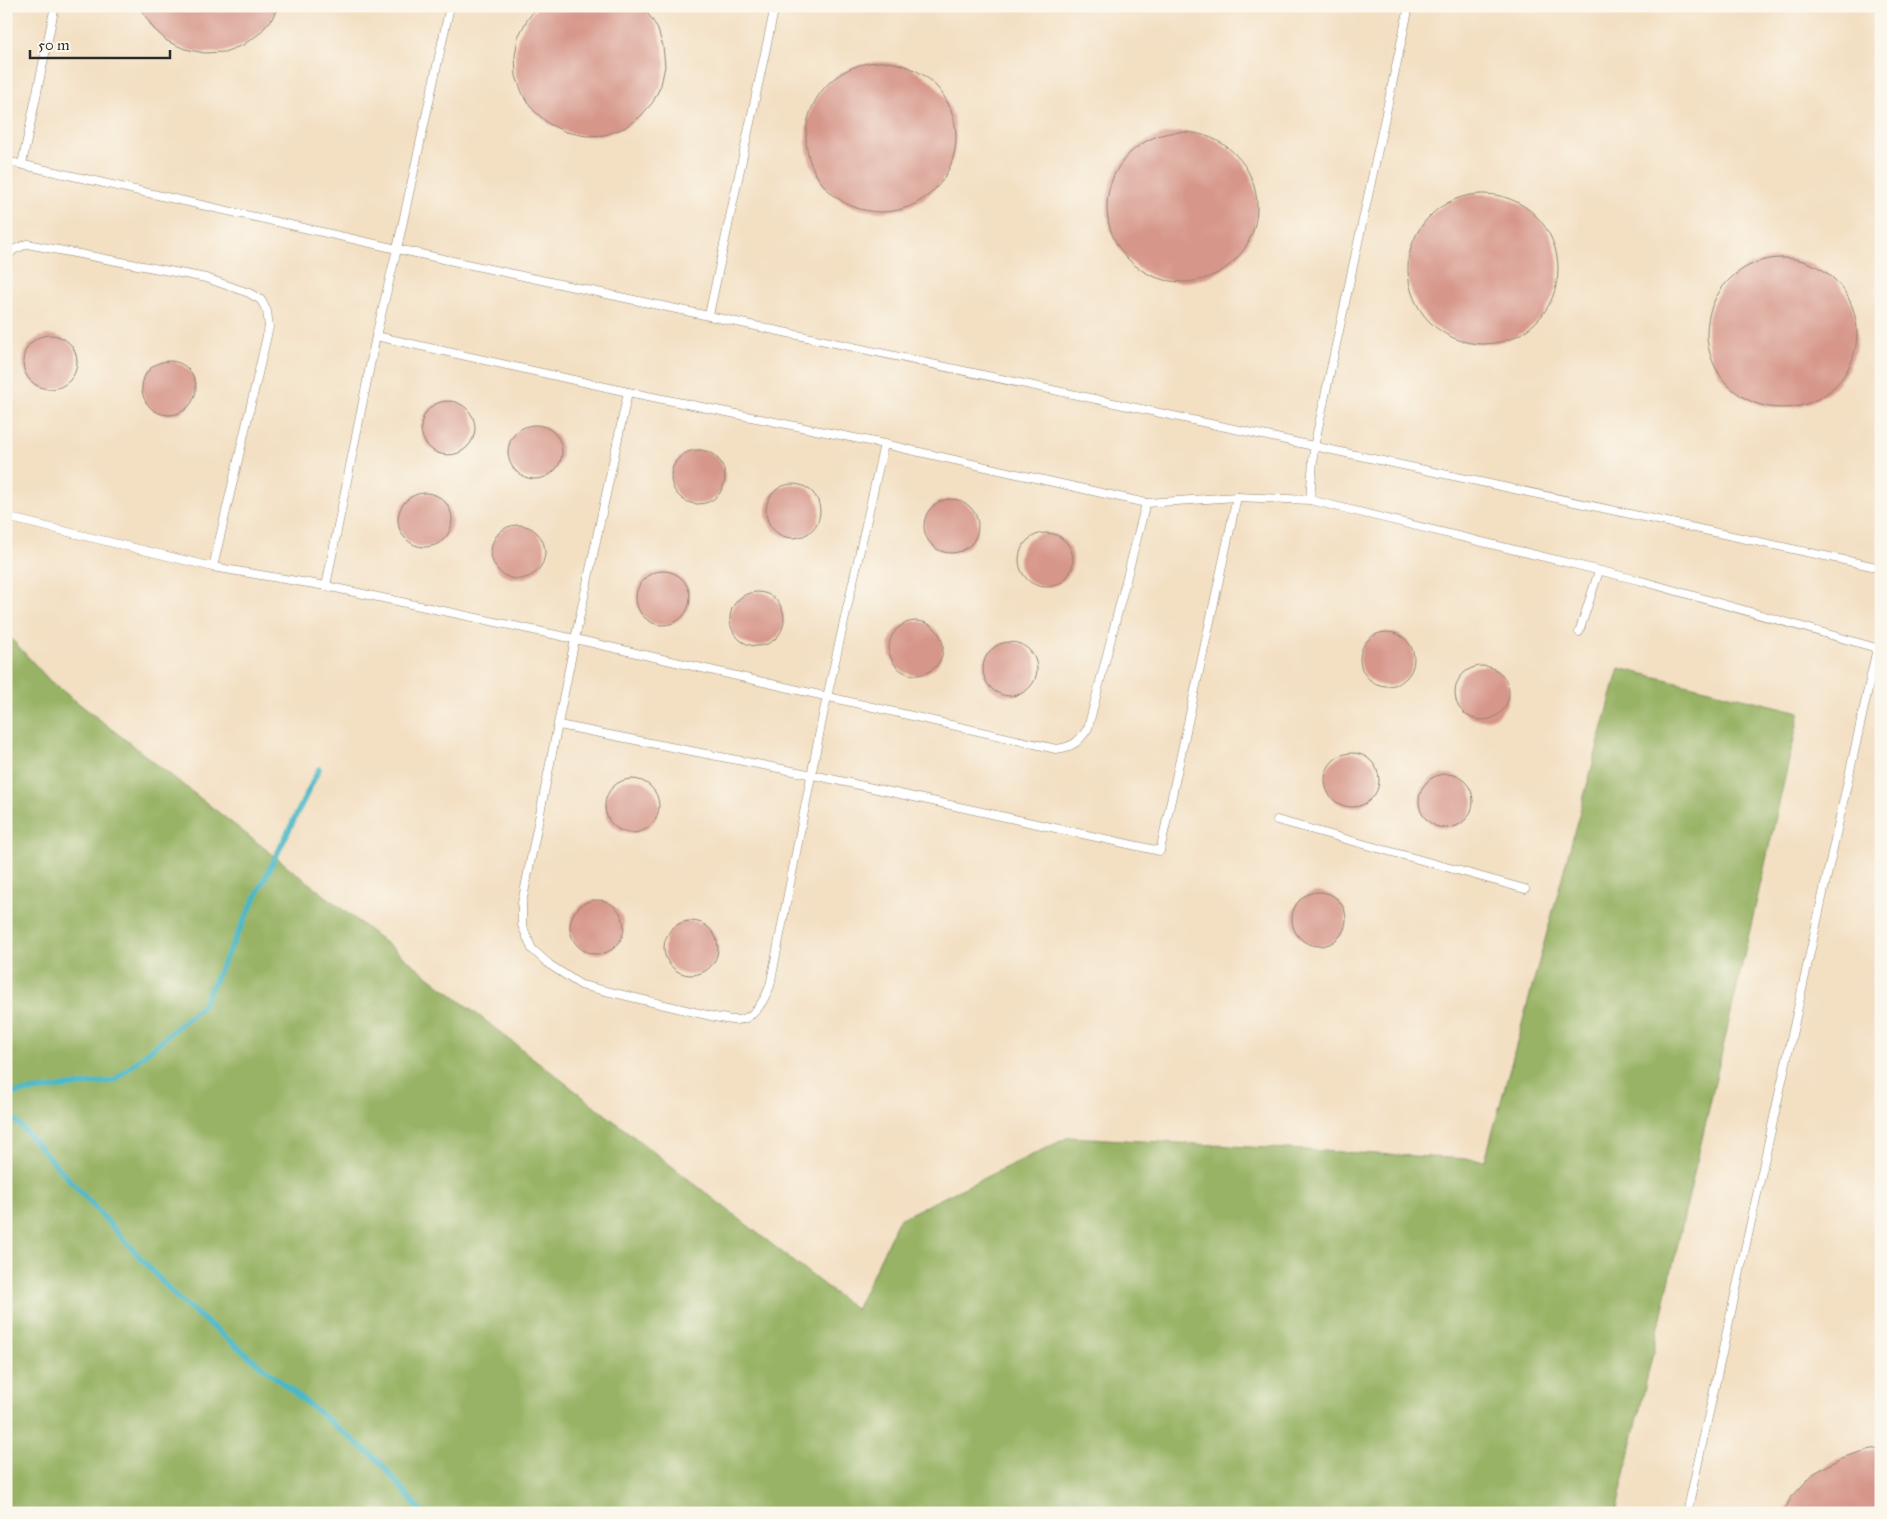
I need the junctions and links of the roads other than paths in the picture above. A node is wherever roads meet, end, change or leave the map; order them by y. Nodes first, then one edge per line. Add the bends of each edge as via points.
1 (56, 6) edge
2 (450, 6) edge
3 (775, 6) edge
4 (1409, 6) edge
5 (6, 161) edge
6 (22, 164) junction
7 (397, 250) junction
8 (6, 259) edge
9 (709, 316) junction
10 (376, 336) junction
11 (628, 392) junction
12 (884, 444) junction
13 (1314, 447) junction
14 (1237, 497) junction
15 (1310, 500) junction
16 (1146, 503) junction
17 (6, 517) edge
18 (213, 567) junction
19 (1881, 568) edge
20 (1599, 571) junction
21 (326, 586) junction
22 (1580, 632) dead end
23 (575, 639) junction
24 (1879, 648) edge
25 (828, 698) junction
26 (559, 725) junction
27 (813, 775) junction
28 (1277, 820) dead end
29 (1525, 889) dead end
30 (1687, 1513) edge

1 - 6 lane
2 - 7 lane
3 - 9 lane
4 - 13 lane
5 - 6 lane
6 - 7 lane
7 - 9 lane
7 - 10 lane
8 - 18 lane via 14,250 28,244 206,278 262,300 268,327
9 - 13 lane
10 - 11 lane
10 - 21 lane
11 - 12 lane
11 - 23 lane
12 - 16 lane
12 - 25 lane
13 - 15 lane
13 - 19 lane
14 - 15 lane
14 - 16 lane
14 - 27 lane via 1160,850
15 - 20 lane
16 - 25 lane via 1088,728 1080,740 1067,748 1056,749
17 - 18 lane
18 - 21 lane
20 - 22 lane
20 - 24 lane
21 - 23 lane
23 - 25 lane
23 - 26 lane
24 - 30 lane
25 - 27 lane
26 - 27 lane
26 - 27 lane via 522,903 522,925 532,949 550,966 581,985 715,1017 737,1020 752,1014 764,1001 770,986
28 - 29 lane

